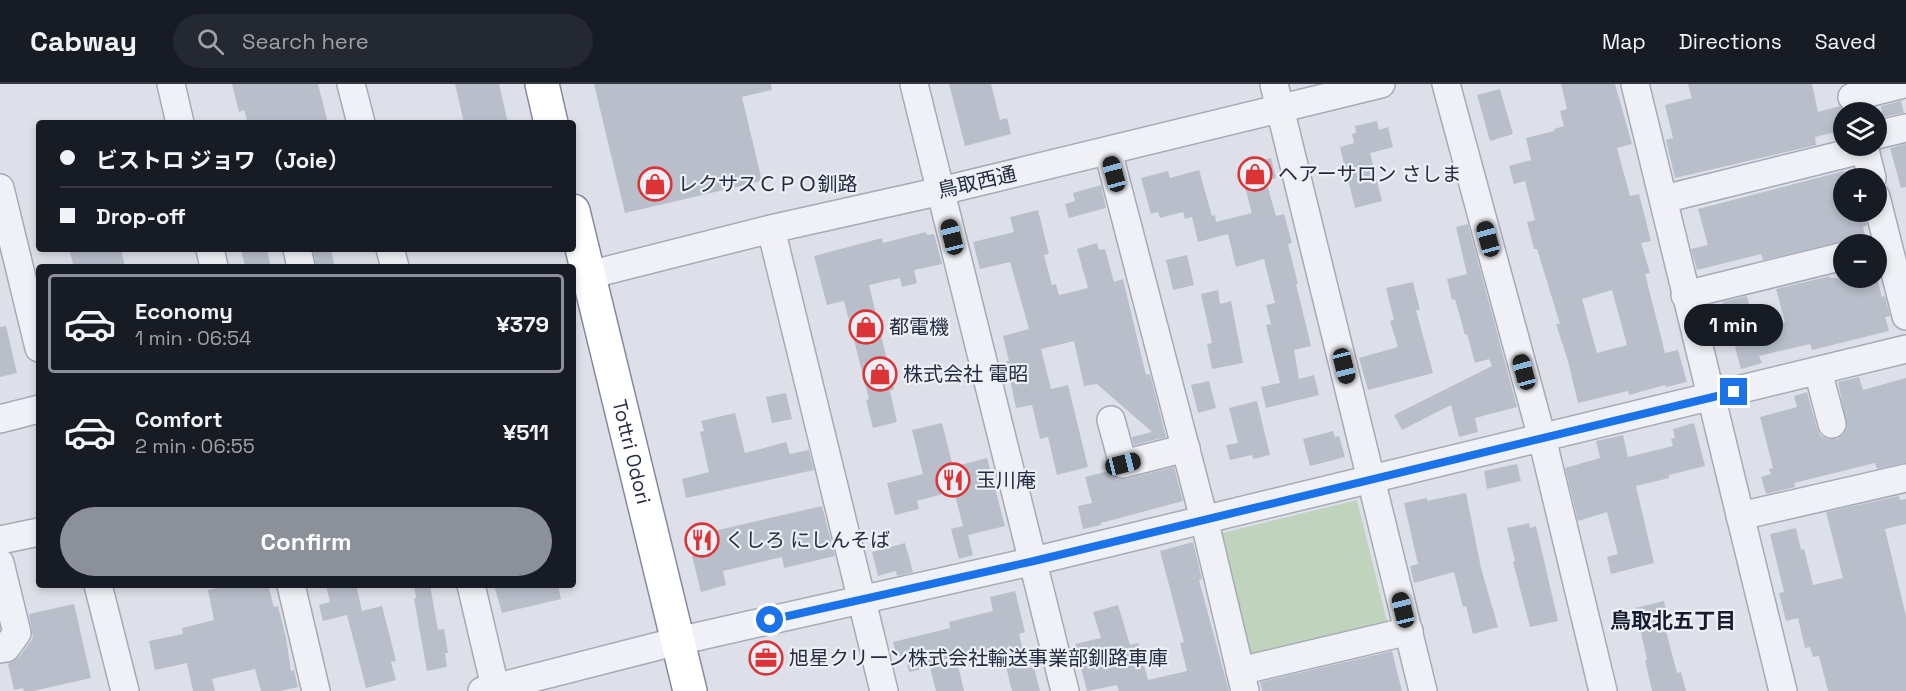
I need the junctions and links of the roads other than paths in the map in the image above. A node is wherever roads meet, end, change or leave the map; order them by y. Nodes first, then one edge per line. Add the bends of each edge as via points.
1 (171, 84) edge
2 (351, 84) edge
3 (542, 84) edge
4 (914, 84) edge
5 (1381, 84) edge
6 (1446, 84) edge
7 (1635, 84) edge
8 (1904, 84) edge
9 (1277, 96) edge
10 (1852, 98) edge
11 (179, 120) edge
12 (359, 120) edge
13 (550, 120) edge
14 (1906, 128) edge
15 (1887, 136) edge
16 (1108, 151) junction
17 (1833, 153) edge
18 (0, 188) edge
19 (940, 191) junction
20 (1664, 199) junction
21 (771, 229) junction
22 (576, 236) edge
23 (1833, 259) edge
24 (1887, 261) edge
25 (581, 277) edge
26 (1685, 295) junction
27 (1906, 316) edge
28 (36, 336) edge
29 (1906, 349) edge
30 (1818, 371) junction
31 (1713, 397) junction
32 (36, 410) edge
33 (0, 418) edge
34 (1111, 420) dead end
35 (1832, 424) dead end
36 (1542, 438) junction
37 (1186, 448) junction
38 (1906, 478) edge
39 (1371, 479) junction
40 (1740, 516) junction
41 (1204, 519) junction
42 (36, 533) edge
43 (0, 540) edge
44 (1034, 561) junction
45 (0, 563) edge
46 (99, 588) edge
47 (292, 588) edge
48 (472, 588) edge
49 (862, 600) junction
50 (1409, 631) junction
51 (678, 641) junction
52 (0, 649) edge
53 (1243, 681) edge
54 (491, 690) edge
55 (124, 691) edge
56 (316, 691) edge
57 (690, 691) edge
58 (884, 691) edge
59 (1065, 691) edge
60 (1423, 691) edge
61 (1603, 691) edge
62 (1783, 691) edge

1 - 11 street
2 - 12 street
3 - 13 highway
4 - 19 street
5 - 9 street, 鳥取西通
6 - 36 street
7 - 20 street
8 - 10 street
9 - 16 street, 鳥取西通
9 - 39 street
14 - 15 street
16 - 19 street, 鳥取西通
16 - 37 street
17 - 20 street
18 - 28 street
19 - 21 street, 鳥取西通
19 - 44 street
20 - 26 street
21 - 25 street, 鳥取西通
21 - 49 street
22 - 25 highway, Tottri Odori
23 - 26 street
24 - 27 street
25 - 51 highway, Tottri Odori
26 - 31 street
29 - 30 street
30 - 31 street
30 - 35 street
31 - 36 street
31 - 40 street
32 - 33 street
34 - 37 street via 1123,464
36 - 39 street
36 - 61 street
37 - 41 street
38 - 40 street
39 - 41 street
39 - 50 street
40 - 62 street
41 - 44 street
41 - 53 street
42 - 43 street
44 - 49 street
44 - 59 street
45 - 52 street via 17,633 6,648
46 - 55 street
47 - 56 street
48 - 54 street
49 - 51 street
49 - 58 street
50 - 53 street
50 - 60 street
51 - 54 street
51 - 57 highway, Tottri Odori

